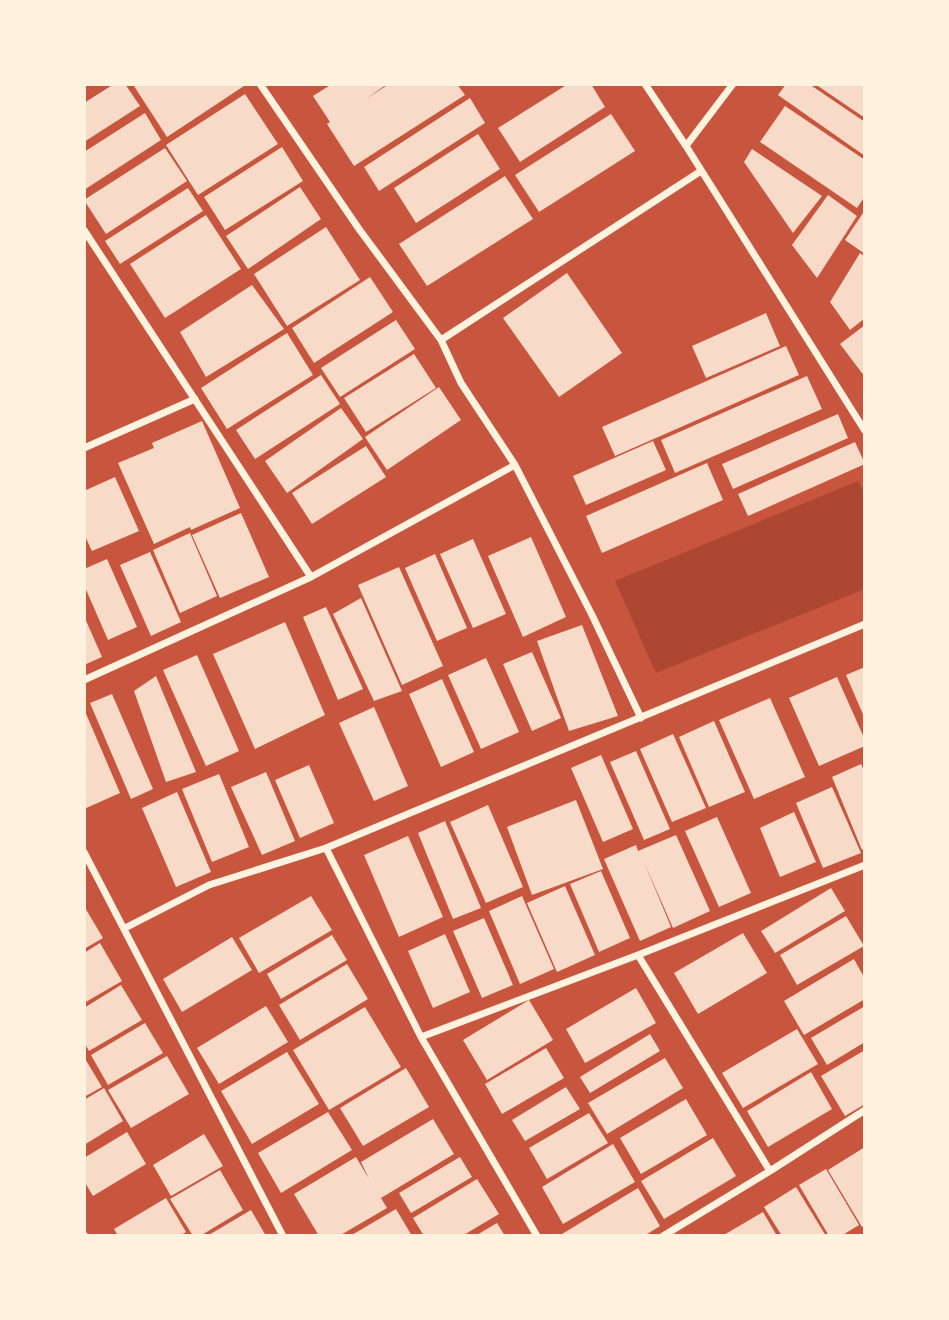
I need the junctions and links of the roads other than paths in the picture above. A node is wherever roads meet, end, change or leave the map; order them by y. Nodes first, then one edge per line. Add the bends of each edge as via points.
1 (260, 84) edge
2 (645, 84) edge
3 (733, 84) edge
4 (686, 146) junction
5 (701, 171) junction
6 (84, 230) edge
7 (442, 340) junction
8 (195, 399) junction
9 (865, 431) edge
10 (84, 448) edge
11 (515, 465) junction
12 (311, 577) junction
13 (865, 624) edge
14 (84, 680) edge
15 (641, 718) junction
16 (327, 848) junction
17 (84, 852) edge
18 (865, 865) edge
19 (125, 928) junction
20 (638, 955) junction
21 (421, 1037) junction
22 (865, 1110) edge
23 (770, 1171) junction
24 (283, 1236) edge
25 (537, 1236) edge
26 (663, 1236) edge

1 - 7 street
2 - 4 street
3 - 4 street
4 - 5 street
5 - 7 street
5 - 9 street
6 - 8 street
7 - 11 street via 461,383
8 - 10 street
8 - 12 street
11 - 12 street
11 - 15 street
12 - 14 street
13 - 15 street
15 - 16 street
16 - 19 street via 209,885
16 - 21 street
17 - 19 street
18 - 20 street
19 - 24 street
20 - 21 street
20 - 23 street
21 - 25 street
22 - 23 street
23 - 26 street

